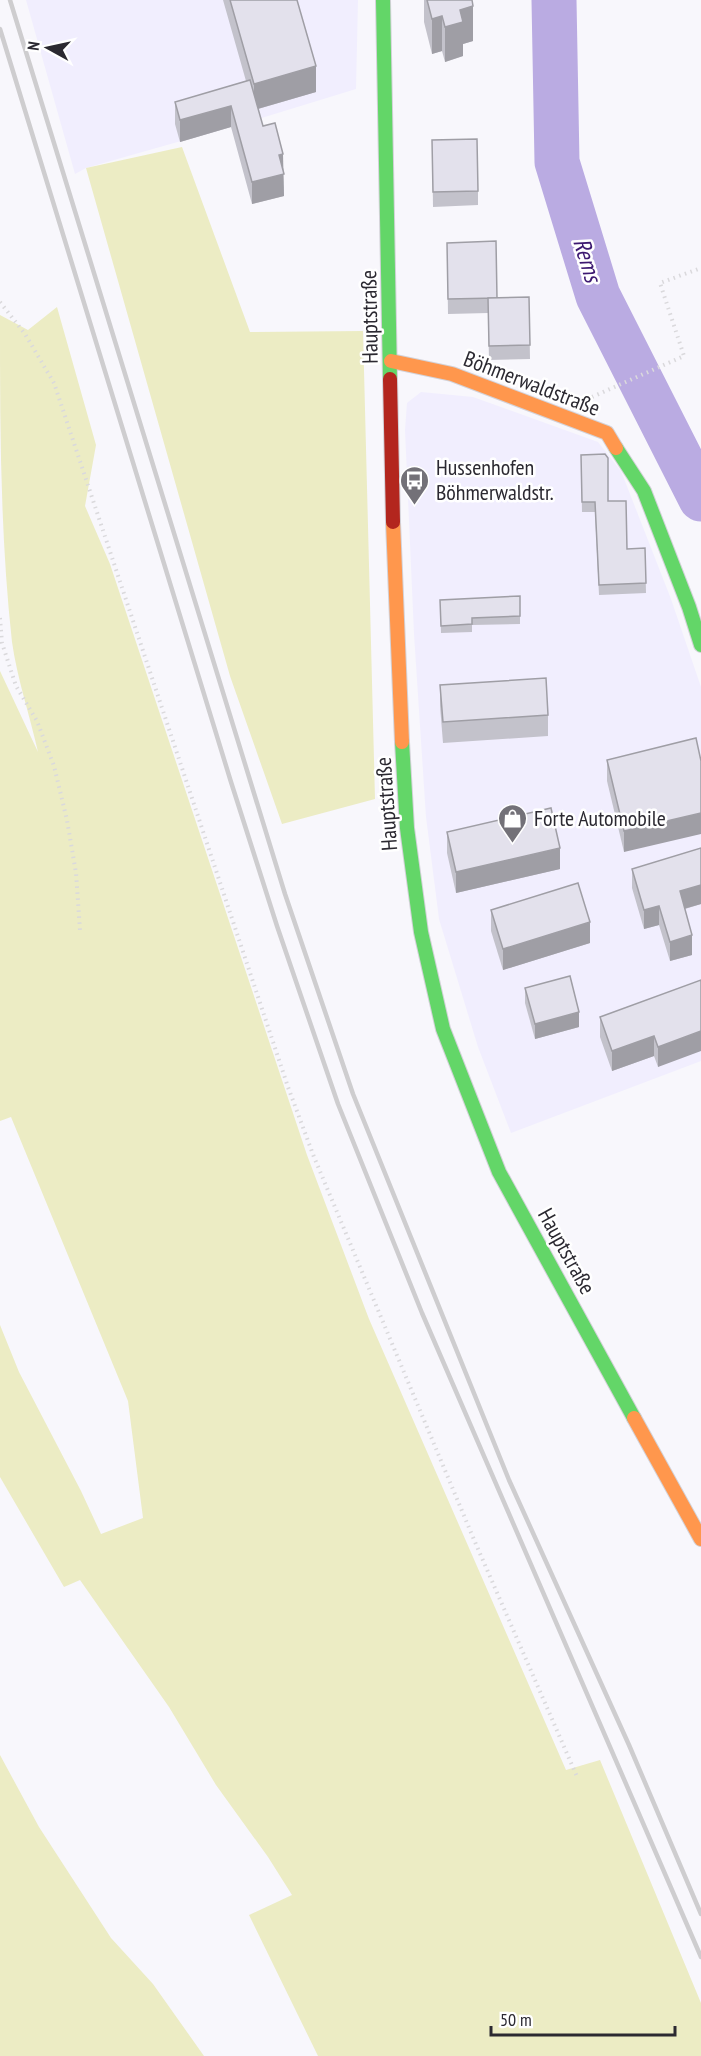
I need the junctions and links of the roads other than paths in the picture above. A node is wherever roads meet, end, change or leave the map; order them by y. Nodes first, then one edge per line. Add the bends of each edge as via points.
1 (383, 0) edge
2 (391, 361) junction
3 (701, 645) edge
4 (701, 1539) edge

1 - 2 street, Hauptstraße
2 - 3 street, Böhmerwaldstraße via 452,374 607,434 644,491
2 - 4 street, Hauptstraße via 394,582 407,828 421,932 443,1029 499,1172

